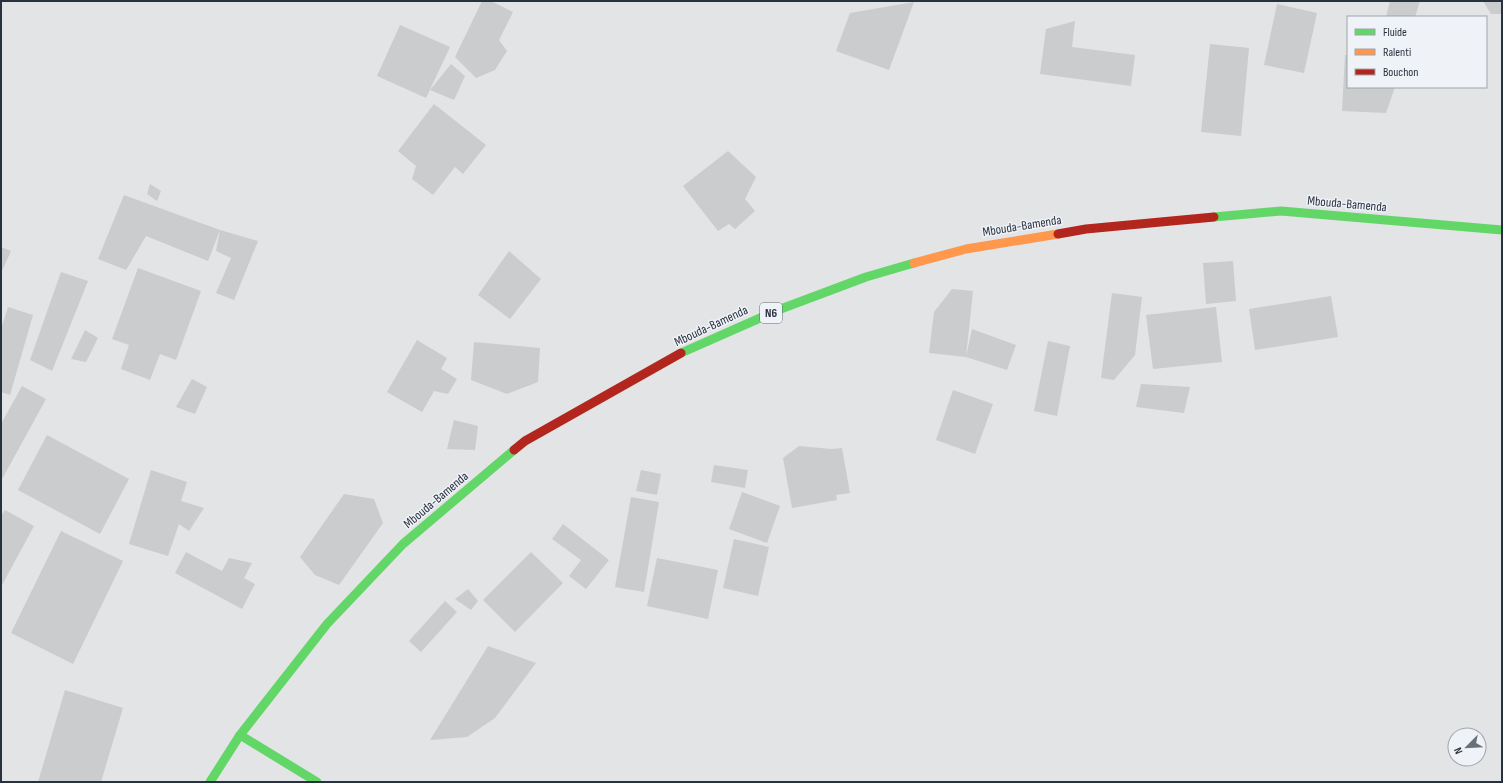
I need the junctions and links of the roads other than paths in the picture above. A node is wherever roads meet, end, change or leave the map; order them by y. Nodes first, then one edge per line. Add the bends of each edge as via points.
1 (1502, 230) edge
2 (240, 735) junction
3 (210, 782) edge
4 (317, 782) edge

1 - 2 main road, Mbouda-Bamenda / N6 via 1281,212 1086,229 966,248 866,277 778,310 680,354 525,441 403,544 327,624
2 - 3 main road, Mbouda-Bamenda / N6
2 - 4 main road

